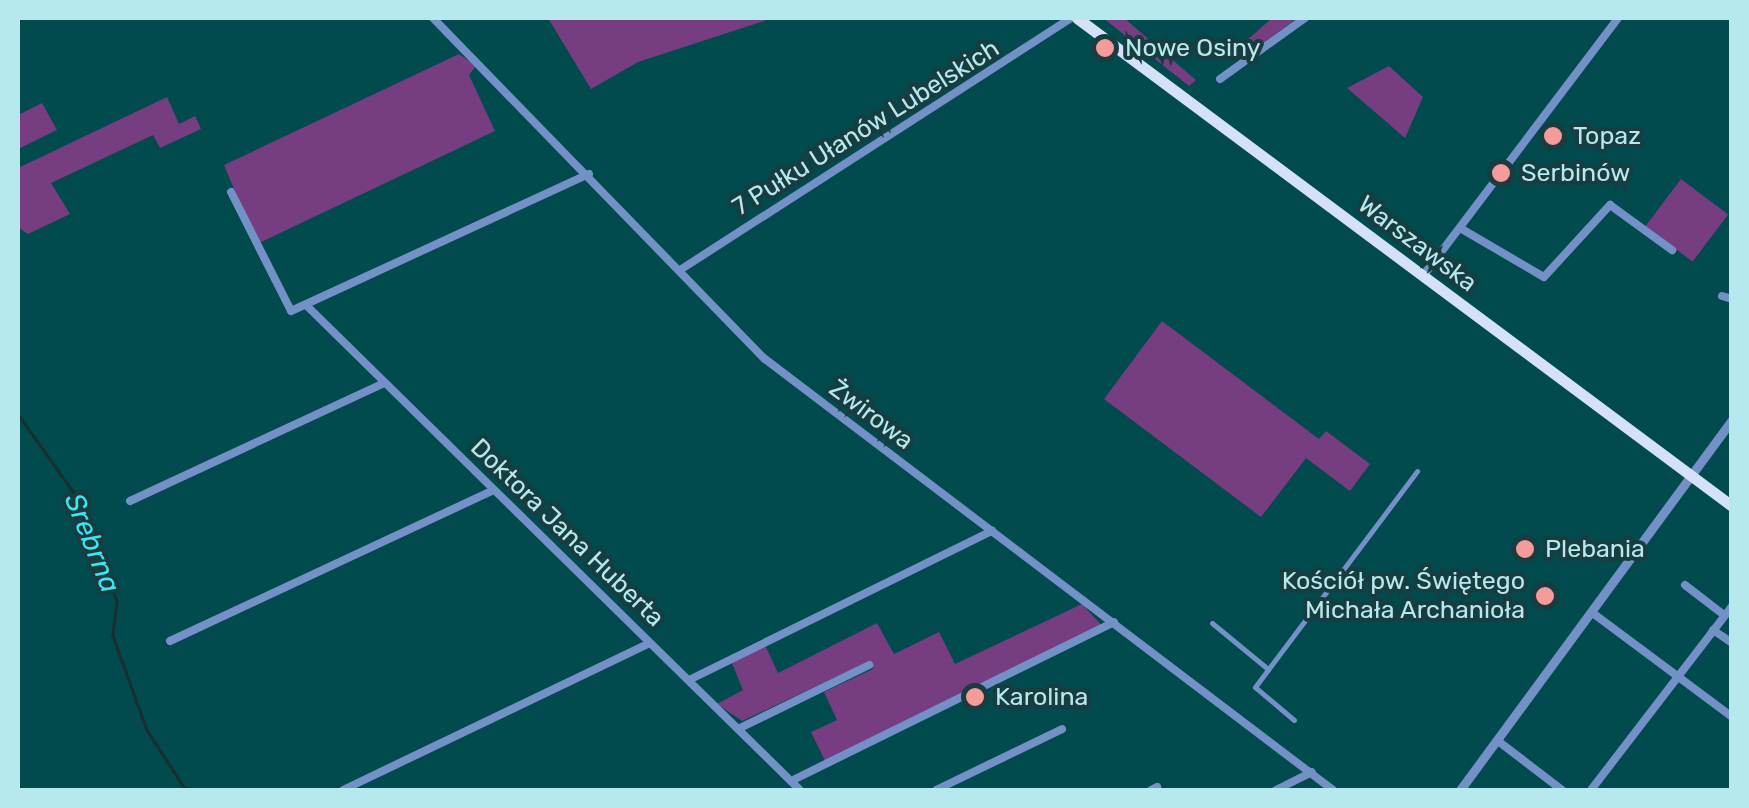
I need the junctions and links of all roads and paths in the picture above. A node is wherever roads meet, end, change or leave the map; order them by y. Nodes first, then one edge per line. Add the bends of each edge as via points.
1 (434, 18) edge
2 (1074, 18) edge
3 (1305, 18) edge
4 (1618, 18) edge
5 (1220, 79) dead end
6 (589, 174) junction
7 (231, 192) dead end
8 (1460, 228) junction
9 (1672, 250) dead end
10 (680, 270) junction
11 (1423, 276) junction
12 (306, 305) junction
13 (384, 383) junction
14 (1732, 420) edge
15 (1416, 471) dead end
16 (1690, 476) junction
17 (494, 490) junction
18 (130, 501) dead end
19 (1732, 506) edge
20 (992, 531) junction
21 (1685, 585) dead end
22 (1732, 606) edge
23 (1594, 614) junction
24 (1724, 615) junction
25 (1114, 622) junction
26 (1212, 623) dead end
27 (1713, 630) junction
28 (170, 641) dead end
29 (650, 643) junction
30 (1732, 643) edge
31 (869, 665) dead end
32 (1268, 669) junction
33 (1678, 676) junction
34 (690, 680) junction
35 (1732, 717) edge
36 (1294, 720) dead end
37 (738, 729) junction
38 (1062, 729) dead end
39 (1498, 741) junction
40 (1312, 772) junction
41 (791, 781) junction
42 (343, 790) edge
43 (800, 790) edge
44 (936, 790) edge
45 (1276, 790) edge
46 (1332, 790) edge
47 (1460, 790) edge
48 (1562, 790) edge
49 (1591, 790) edge

1 - 6 street, Żwirowa
2 - 10 street, 7 Pułku Ułanów Lubelskich
2 - 11 main road, Warszawska
3 - 5 street
4 - 8 street
6 - 10 street, Żwirowa
6 - 12 street
7 - 12 street, Doktora Jana Huberta via 284,303 291,311
8 - 9 street via 1544,277 1610,205
8 - 11 street
10 - 20 street, Żwirowa via 777,369
11 - 16 main road, Warszawska
12 - 13 street, Doktora Jana Huberta
13 - 17 street, Doktora Jana Huberta
13 - 18 street
14 - 16 street
15 - 32 street
16 - 19 main road, Warszawska
16 - 23 street
17 - 28 street
17 - 29 street, Doktora Jana Huberta
20 - 25 street, Żwirowa
20 - 34 street
21 - 24 street
22 - 24 street
23 - 33 street
23 - 39 street
24 - 27 street
25 - 40 street, Żwirowa
25 - 41 street
26 - 32 street
27 - 30 street
27 - 33 street
29 - 34 street, Doktora Jana Huberta
29 - 42 street
31 - 37 street
32 - 36 street via 1255,687
33 - 35 street
33 - 49 street
34 - 37 street, Doktora Jana Huberta
37 - 41 street, Doktora Jana Huberta
38 - 44 street
39 - 47 street
39 - 48 street
40 - 45 street
40 - 46 street, Żwirowa
41 - 43 street, Doktora Jana Huberta

